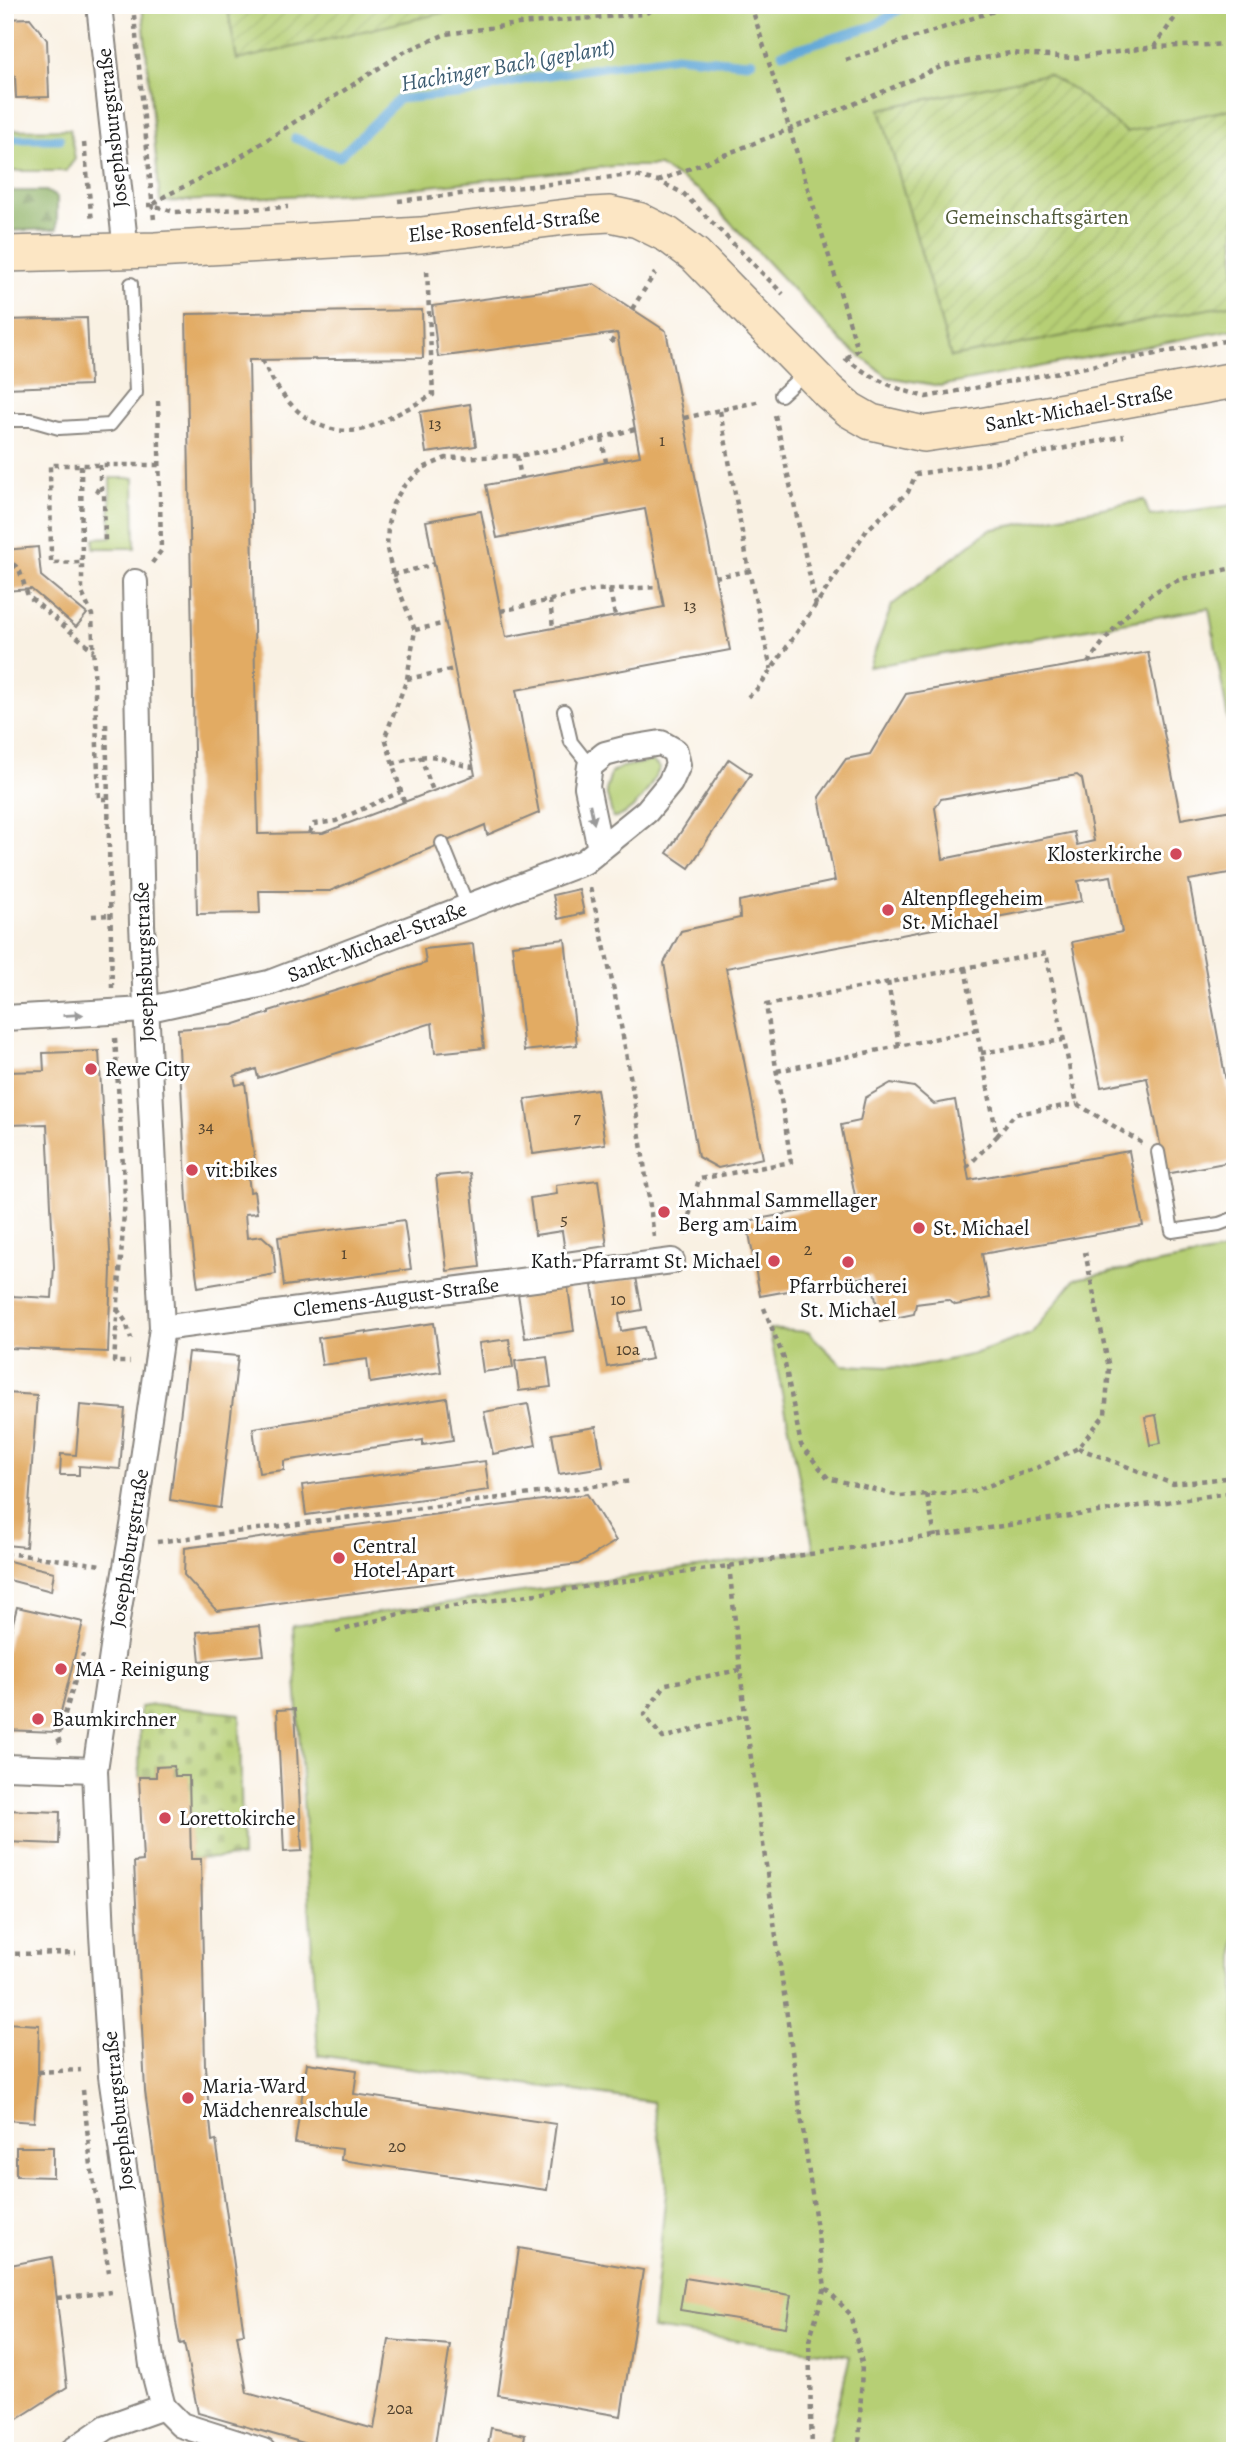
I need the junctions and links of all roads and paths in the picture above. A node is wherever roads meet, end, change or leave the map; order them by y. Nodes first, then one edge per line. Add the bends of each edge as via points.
1 (99, 5) edge
2 (133, 5) edge
3 (667, 5) edge
4 (751, 5) edge
5 (1012, 5) edge
6 (1184, 5) edge
7 (1235, 44) edge
8 (1154, 47) junction
9 (846, 61) dead end
10 (790, 130) junction
11 (658, 181) dead end
12 (5, 254) edge
13 (129, 267) junction
14 (427, 270) dead end
15 (655, 273) dead end
16 (632, 309) dead end
17 (617, 333) dead end
18 (611, 343) dead end
19 (845, 359) dead end
20 (262, 360) dead end
21 (807, 371) junction
22 (1235, 380) edge
23 (158, 395) dead end
24 (776, 397) junction
25 (720, 411) junction
26 (684, 418) dead end
27 (5, 420) edge
28 (635, 429) dead end
29 (1134, 434) dead end
30 (923, 435) joint
31 (601, 438) junction
32 (517, 456) junction
33 (606, 462) dead end
34 (81, 465) junction
35 (100, 465) junction
36 (160, 465) junction
37 (521, 478) dead end
38 (100, 485) junction
39 (96, 493) dead end
40 (105, 542) dead end
41 (82, 562) junction
42 (13, 564) dead end
43 (435, 564) dead end
44 (1235, 567) edge
45 (749, 571) junction
46 (393, 575) junction
47 (715, 577) dead end
48 (135, 582) joint
49 (659, 587) dead end
50 (610, 590) junction
51 (550, 600) junction
52 (816, 606) junction
53 (501, 611) dead end
54 (615, 616) dead end
55 (446, 623) dead end
56 (553, 628) dead end
57 (415, 630) junction
58 (95, 655) junction
59 (86, 658) dead end
60 (1088, 663) dead end
61 (455, 669) dead end
62 (771, 670) junction
63 (407, 679) junction
64 (748, 697) dead end
65 (564, 710) dead end
66 (106, 724) dead end
67 (420, 756) junction
68 (392, 764) junction
69 (590, 766) junction
70 (474, 767) dead end
71 (433, 790) dead end
72 (400, 792) junction
73 (108, 800) junction
74 (404, 802) dead end
75 (309, 833) dead end
76 (442, 843) dead end
77 (592, 855) junction
78 (468, 907) junction
79 (110, 915) junction
80 (92, 916) dead end
81 (965, 968) junction
82 (888, 982) junction
83 (145, 1010) junction
84 (113, 1013) junction
85 (5, 1018) edge
86 (977, 1030) junction
87 (1063, 1040) junction
88 (899, 1046) junction
89 (981, 1053) junction
90 (777, 1071) junction
91 (1077, 1104) junction
92 (997, 1136) junction
93 (1158, 1152) joint
94 (967, 1167) dead end
95 (1235, 1218) edge
96 (684, 1235) dead end
97 (1084, 1252) dead end
98 (665, 1262) joint
99 (764, 1308) dead end
100 (117, 1309) junction
101 (162, 1328) junction
102 (134, 1347) dead end
103 (142, 1362) dead end
104 (1078, 1448) junction
105 (1235, 1477) edge
106 (632, 1481) dead end
107 (1235, 1492) edge
108 (927, 1494) junction
109 (935, 1537) junction
110 (154, 1542) dead end
111 (5, 1553) edge
112 (729, 1565) junction
113 (107, 1566) dead end
114 (336, 1632) dead end
115 (85, 1646) dead end
116 (740, 1670) junction
117 (745, 1715) junction
118 (5, 1767) edge
119 (67, 1769) junction
120 (95, 1770) junction
121 (77, 1953) dead end
122 (5, 1954) edge
123 (81, 2070) dead end
124 (38, 2072) dead end
125 (825, 2287) junction
126 (112, 2292) dead end
127 (57, 2298) dead end
128 (163, 2407) junction
129 (72, 2451) edge
130 (263, 2451) edge
131 (812, 2451) edge
132 (859, 2451) edge

1 - 13 street, Josephsburgstraße
2 - 3 path via 153,205 229,164 404,52 446,34 643,14
4 - 10 path
5 - 9 path
6 - 8 path
7 - 8 path
8 - 10 path via 1073,58 1010,53 943,66
10 - 11 path
10 - 19 path via 858,349
12 - 13 street, Else-Rosenfeld-Straße
13 - 21 street, Else-Rosenfeld-Straße via 610,214 668,234
13 - 27 lane via 136,393 110,425 59,428 31,419
14 - 20 path via 433,395 362,430 328,430 293,409
15 - 16 path
17 - 18 path
21 - 24 lane
21 - 30 street, Else-Rosenfeld-Straße via 850,410 871,422
22 - 30 street, Sankt-Michael-Straße
23 - 36 path
24 - 25 path
24 - 52 path
25 - 26 path
25 - 45 path
28 - 31 path
29 - 52 path via 916,474 908,492 867,530
31 - 32 path
31 - 33 path
32 - 37 path
32 - 46 path via 446,458 423,468 403,487 388,524
34 - 35 path
34 - 41 path
34 - 41 path via 50,466 51,563
35 - 36 path
35 - 38 path
36 - 48 path via 162,551
38 - 39 path
38 - 40 path
41 - 58 path via 82,593 92,615
42 - 58 path via 28,596
43 - 46 path
44 - 60 path via 1184,579 1143,598
45 - 47 path
45 - 62 path
46 - 57 path
48 - 83 street, Josephsburgstraße
49 - 50 path
50 - 51 path
50 - 54 path
51 - 53 path
51 - 56 path
52 - 62 path
55 - 57 path
57 - 63 path
58 - 59 path
58 - 73 path via 99,799
61 - 63 path
62 - 64 path
63 - 68 path via 385,737
65 - 69 lane via 571,742
66 - 73 path
67 - 68 path
67 - 70 path
67 - 71 path
68 - 72 path
69 -> 77 street
69 - 77 street, Sankt-Michael-Straße via 605,754 661,743 675,751 678,765 647,811
72 - 74 path
72 - 75 path via 336,821 314,824
73 - 79 path
76 - 78 lane
77 - 78 street, Sankt-Michael-Straße
77 - 98 path
78 - 83 street, Sankt-Michael-Straße via 269,984
79 - 80 path
79 - 84 path
81 - 82 path
81 - 86 path
81 - 87 path via 1046,953
82 - 88 path
82 - 90 path via 766,1005
83 - 84 street, Sankt-Michael-Straße
83 - 101 street, Josephsburgstraße
85 -> 84 street, Sankt-Michael-Straße
84 - 100 path via 125,1198
86 - 88 path
86 - 89 path
87 - 89 path
87 - 91 path
88 - 90 path
89 - 92 path
90 - 96 path via 791,1162 699,1178
91 - 92 path via 1016,1114
91 - 93 path
92 - 94 path
93 - 95 lane via 1172,1231
97 - 104 path via 1109,1368 1105,1414
98 - 101 street, Clemens-August-Straße
99 - 108 path via 785,1359 801,1445 828,1478 899,1496
100 - 102 path
100 - 103 path via 114,1362
101 - 120 street, Josephsburgstraße
104 - 105 path via 1173,1484
104 - 108 path via 974,1491
106 - 110 path
107 - 109 path
108 - 109 path
109 - 112 path
111 - 113 path
112 - 114 path via 399,1614
112 - 116 path
115 - 119 path via 58,1737
116 - 117 path
116 - 117 path via 666,1684 645,1715 663,1738
117 - 125 path
118 - 119 street
119 - 120 street
120 - 128 street, Josephsburgstraße via 111,2076 152,2365
121 - 122 path
123 - 124 path
125 - 131 path via 809,2341
125 - 132 path via 850,2314 862,2363
126 - 127 path
128 - 129 street via 107,2427
128 - 130 street via 181,2424

